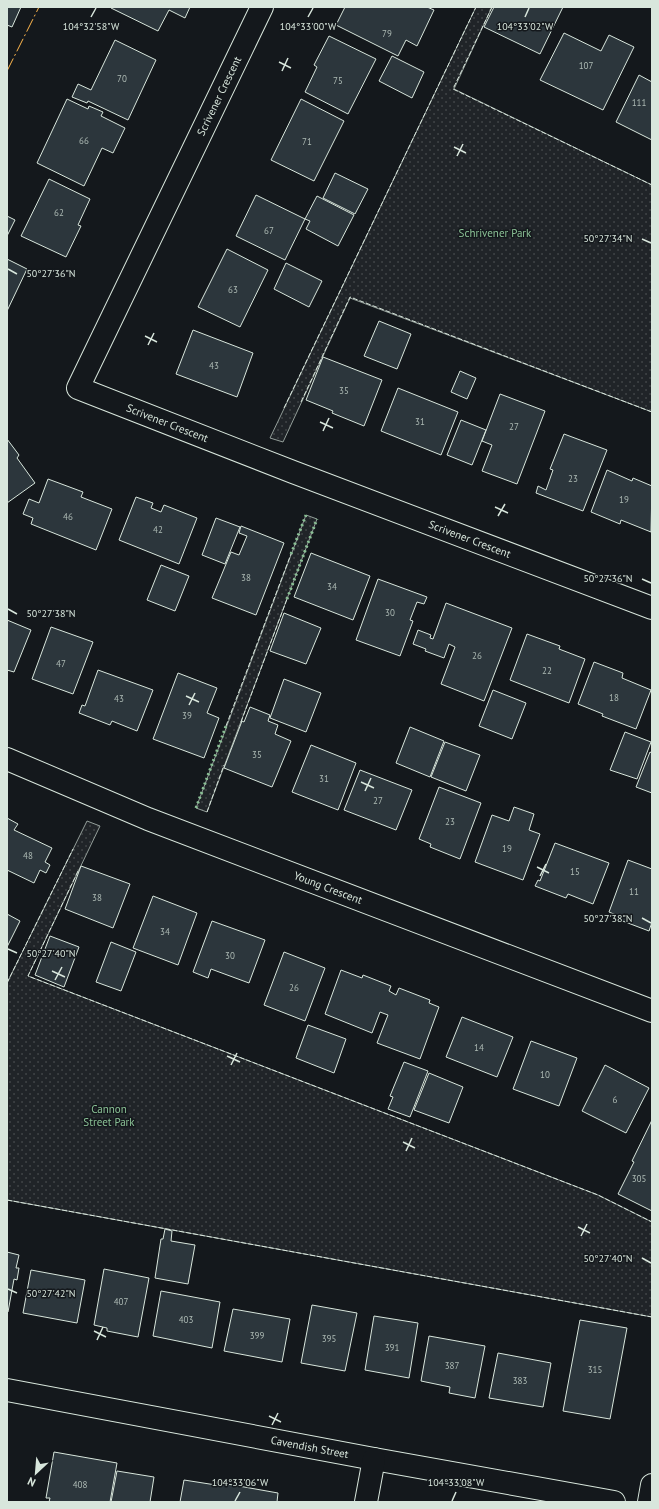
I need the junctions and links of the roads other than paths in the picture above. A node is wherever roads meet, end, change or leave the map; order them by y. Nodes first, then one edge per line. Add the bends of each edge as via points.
1 (262, 7) edge
2 (652, 608) edge
3 (7, 759) edge
4 (652, 1011) edge
5 (7, 1390) edge
6 (374, 1459) junction
7 (652, 1485) edge
8 (366, 1502) edge
9 (614, 1502) edge
10 (649, 1502) edge

1 - 2 street, Scrivener Crescent via 78,388
3 - 4 street, Young Crescent via 148,819
5 - 6 street, Cavendish Street
6 - 8 street
6 - 9 street, Cavendish Street
7 - 10 street

